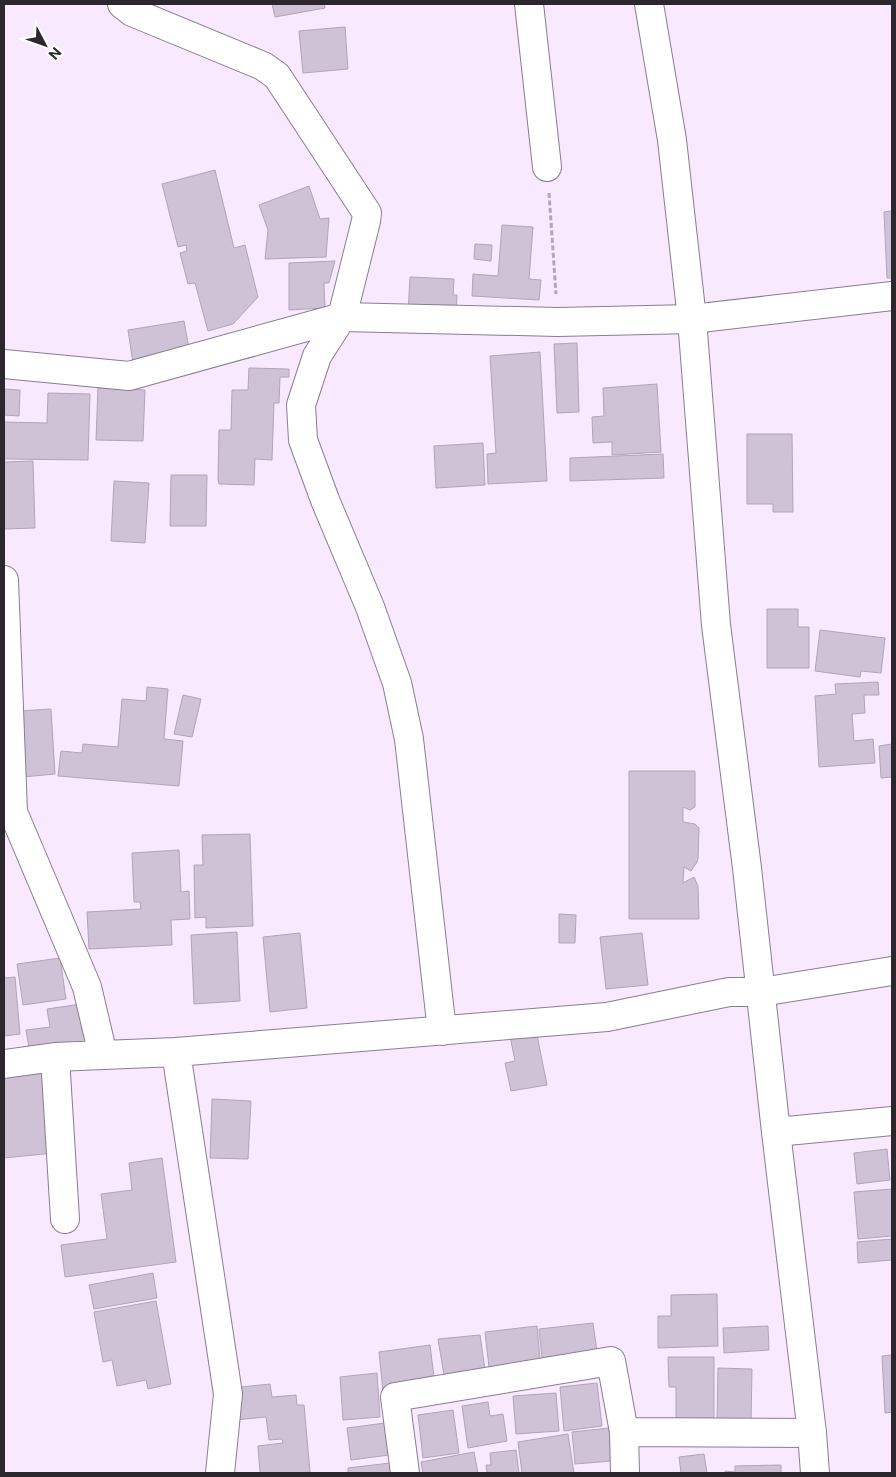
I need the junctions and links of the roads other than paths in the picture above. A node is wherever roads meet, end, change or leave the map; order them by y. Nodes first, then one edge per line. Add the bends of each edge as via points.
1 (122, 4) edge
2 (529, 4) edge
3 (649, 4) edge
4 (547, 168) road end
5 (892, 296) edge
6 (342, 317) junction
7 (692, 319) junction
8 (4, 364) edge
9 (4, 580) edge
10 (9, 806) edge
11 (892, 971) edge
12 (761, 992) junction
13 (442, 1031) junction
14 (176, 1052) junction
15 (103, 1055) junction
16 (55, 1057) junction
17 (4, 1064) edge
18 (892, 1121) edge
19 (776, 1132) junction
20 (65, 1220) dead end
21 (624, 1432) junction
22 (812, 1433) junction
23 (220, 1473) edge
24 (405, 1473) edge
25 (625, 1473) edge
26 (815, 1473) edge

1 - 6 street via 132,12 263,66 277,76 367,213
2 - 4 street
3 - 7 street via 672,140
5 - 7 street
6 - 7 street via 558,322
6 - 8 street via 129,376
6 - 13 street via 317,356 301,405 302,440 397,682 410,740
7 - 12 street via 716,625
9 - 10 street
10 - 15 street via 87,987
11 - 12 street
12 - 13 street via 729,992 607,1017
12 - 19 street
13 - 14 street
14 - 15 street
14 - 23 street via 228,1394
15 - 16 street
16 - 17 street
16 - 20 street
18 - 19 street
19 - 22 street
21 - 22 street
21 - 24 street via 611,1362 395,1397
21 - 25 street
22 - 26 street

